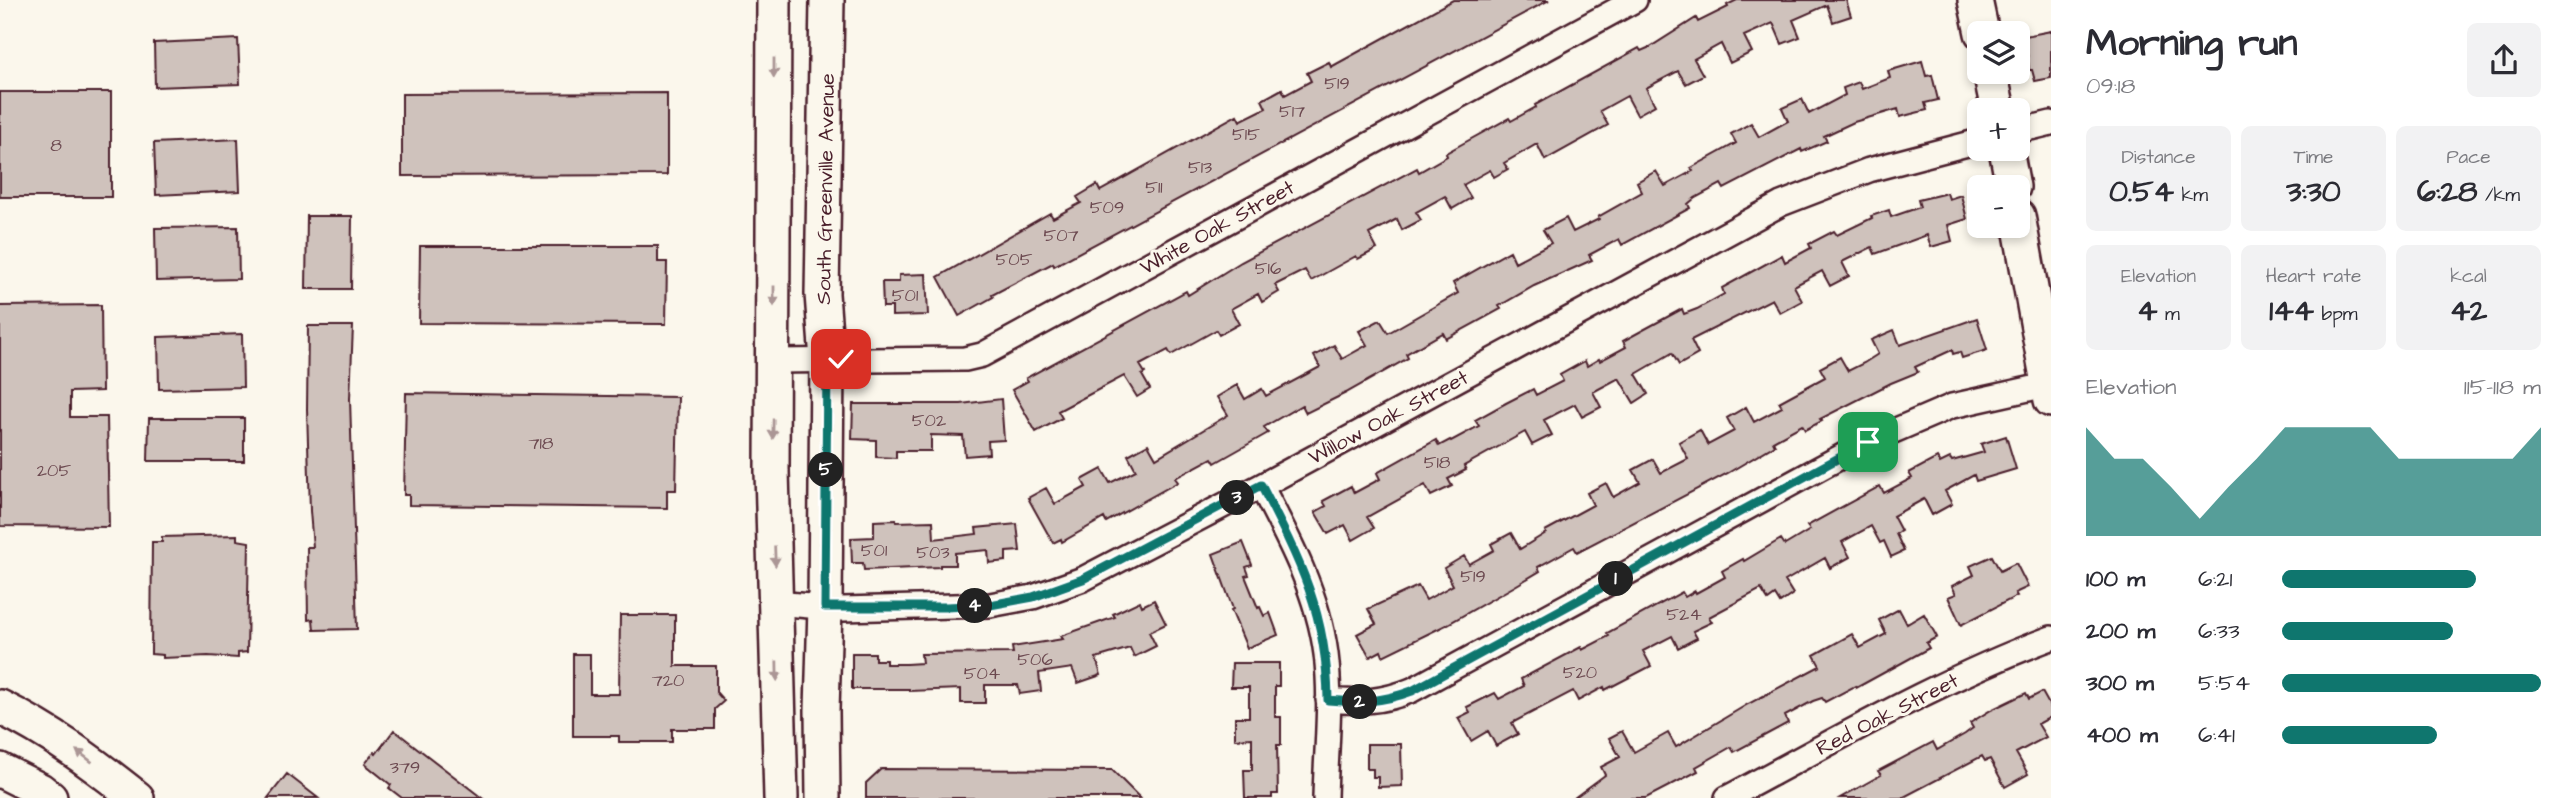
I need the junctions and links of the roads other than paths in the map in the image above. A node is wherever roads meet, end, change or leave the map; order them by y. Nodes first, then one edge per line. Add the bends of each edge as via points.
1 (774, 0) edge
2 (827, 0) edge
3 (1635, 0) edge
4 (1975, 0) edge
5 (1979, 21) edge
6 (2051, 123) edge
7 (2030, 128) edge
8 (1967, 144) edge
9 (2022, 238) edge
10 (827, 360) junction
11 (774, 361) junction
12 (2050, 390) edge
13 (1261, 485) junction
14 (776, 603) junction
15 (825, 607) junction
16 (2051, 638) edge
17 (1328, 700) junction
18 (0, 707) edge
19 (0, 770) edge
20 (50, 798) edge
21 (137, 798) edge
22 (781, 798) edge
23 (823, 798) edge
24 (1325, 798) edge
25 (1727, 798) edge

1 -> 11 main road
2 - 10 main road, South Greenville Avenue via 822,294
3 - 10 street, White Oak Street via 982,355
4 - 5 main road
6 - 7 street
8 - 13 street, Willow Oak Street via 1869,170 1782,204
9 - 12 main road
10 - 11 street, White Oak Street
10 - 15 main road, South Greenville Avenue
11 -> 14 main road
12 - 17 street via 1952,407 1908,423 1412,691 1370,702
13 - 15 street, Willow Oak Street via 1083,579 1033,597 990,605
13 - 17 street via 1298,557 1320,622
14 - 15 street, Willow Oak Street
14 -> 22 main road
15 - 23 main road, South Greenville Avenue
16 - 25 street, Red Oak Street via 1940,686
17 - 24 street
21 -> 18 main road via 78,751
19 - 20 main road

